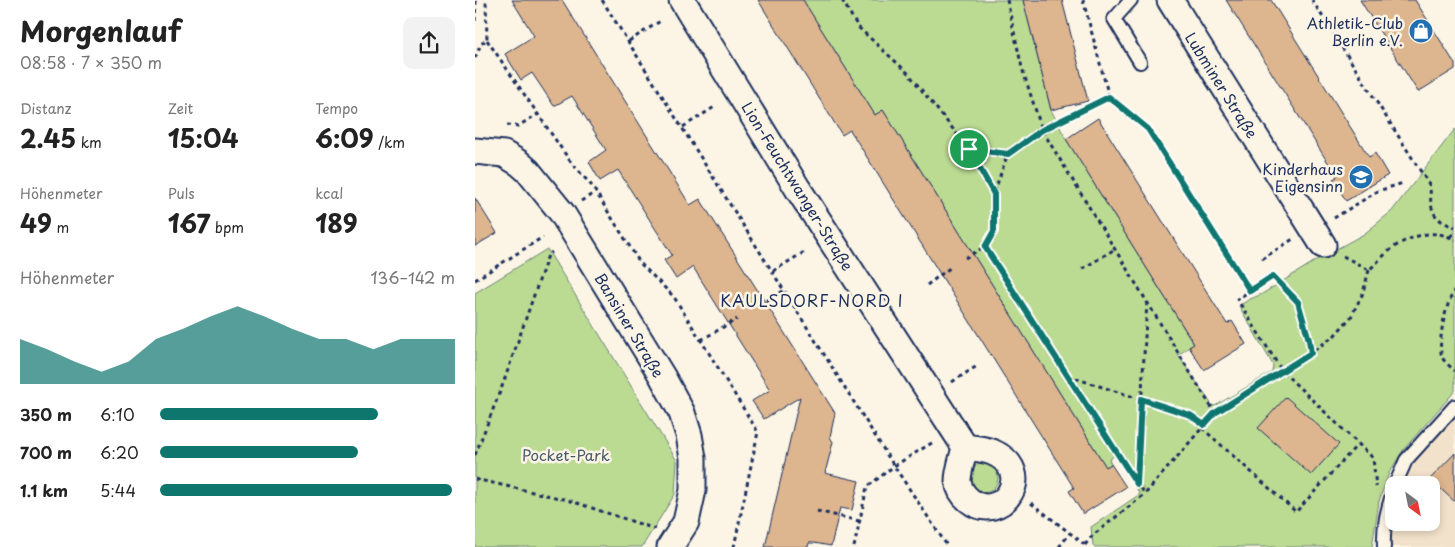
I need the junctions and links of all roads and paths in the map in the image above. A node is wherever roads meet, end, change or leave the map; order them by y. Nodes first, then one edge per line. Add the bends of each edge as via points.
1 (476, 0) edge
2 (486, 0) edge
3 (602, 0) edge
4 (682, 0) edge
5 (842, 0) edge
6 (1007, 0) edge
7 (1083, 0) edge
8 (1131, 0) edge
9 (1170, 0) edge
10 (1312, 0) edge
11 (662, 20) dead end
12 (475, 21) edge
13 (487, 40) junction
14 (628, 42) junction
15 (475, 58) edge
16 (1140, 62) dead end
17 (1109, 97) junction
18 (716, 106) dead end
19 (538, 114) junction
20 (507, 125) dead end
21 (683, 128) junction
22 (1042, 130) junction
23 (969, 149) junction
24 (475, 151) edge
25 (1008, 154) junction
26 (994, 194) junction
27 (1455, 227) edge
28 (1455, 232) edge
29 (543, 236) dead end
30 (1450, 237) junction
31 (1455, 240) edge
32 (1323, 245) joint
33 (985, 247) junction
34 (1115, 249) junction
35 (806, 251) dead end
36 (552, 252) dead end
37 (965, 258) dead end
38 (951, 268) dead end
39 (1082, 269) dead end
40 (1369, 270) junction
41 (773, 271) junction
42 (475, 280) edge
43 (927, 285) dead end
44 (1455, 289) edge
45 (785, 290) junction
46 (1250, 291) junction
47 (1147, 301) junction
48 (759, 306) dead end
49 (737, 319) dead end
50 (701, 340) junction
51 (1311, 353) junction
52 (977, 366) dead end
53 (1283, 371) junction
54 (1455, 371) edge
55 (1067, 375) junction
56 (932, 395) junction
57 (1141, 399) junction
58 (1455, 406) edge
59 (1215, 413) junction
60 (1203, 426) junction
61 (960, 438) junction
62 (1358, 444) junction
63 (475, 456) edge
64 (893, 466) junction
65 (1399, 476) edge
66 (475, 479) edge
67 (1137, 484) junction
68 (1013, 489) junction
69 (1145, 494) junction
70 (1385, 502) edge
71 (817, 512) dead end
72 (1385, 513) edge
73 (859, 521) junction
74 (1070, 534) junction
75 (672, 544) edge
76 (1086, 546) edge
77 (734, 547) edge
78 (854, 547) edge
79 (948, 547) edge
80 (1059, 547) edge
81 (1384, 547) edge

1 - 12 path
2 - 13 path
3 - 14 path
4 - 56 street, Lion-Feuchtwanger-Straße via 798,189
5 - 23 path via 858,27 908,73
6 - 22 path via 1022,68
7 - 17 path
8 - 16 lane via 1113,19
9 - 32 street, Lubminer Straße
10 - 27 path via 1430,186 1431,208 1436,218
11 - 14 path
13 - 15 path via 481,44
13 - 19 path
14 - 21 path
17 - 22 path
17 - 46 path via 1148,129
18 - 21 path
19 - 20 path via 518,126
19 - 50 path via 570,162 592,186 640,264 674,297
21 - 41 path
22 - 25 path
22 - 34 path
23 - 25 path
23 - 26 path
24 - 75 street, Bansiner Straße via 503,154 519,164 562,213 682,413 693,458 693,490 686,522
25 - 26 path
26 - 33 path via 994,231
28 - 30 path
29 - 42 path
30 - 31 path
30 - 40 path via 1432,233 1398,244
32 - 40 path
33 - 37 path
33 - 55 path
34 - 39 path
34 - 47 path
35 - 41 path
36 - 63 path via 548,255
38 - 43 path
40 - 51 path via 1363,293 1351,317 1334,336
41 - 45 path
44 - 54 path via 1449,298 1440,344 1442,359
45 - 48 path
45 - 64 path
46 - 51 path via 1273,276 1298,302
46 - 53 path via 1237,299
47 - 57 path
47 - 59 path
49 - 50 path
50 - 77 path via 758,432
51 - 53 path
52 - 56 path
53 - 59 path
53 - 62 path
55 - 57 path
55 - 67 path
56 - 61 street, Lion-Feuchtwanger-Straße
57 - 60 path via 1190,415
57 - 67 path
58 - 65 lane via 1406,460
59 - 60 path
60 - 62 path via 1297,512
60 - 69 path
61 - 64 path
61 - 68 street via 1007,462 1014,476
61 - 68 street via 958,481 963,495 975,505 989,507 1001,504
62 - 70 path via 1373,458 1377,495
64 - 73 path via 867,487
64 - 79 path
66 - 75 path via 568,500 658,530
67 - 69 path
68 - 74 path
69 - 76 path via 1092,536
71 - 73 path
72 - 81 lane
73 - 78 path
74 - 76 path
74 - 80 path

